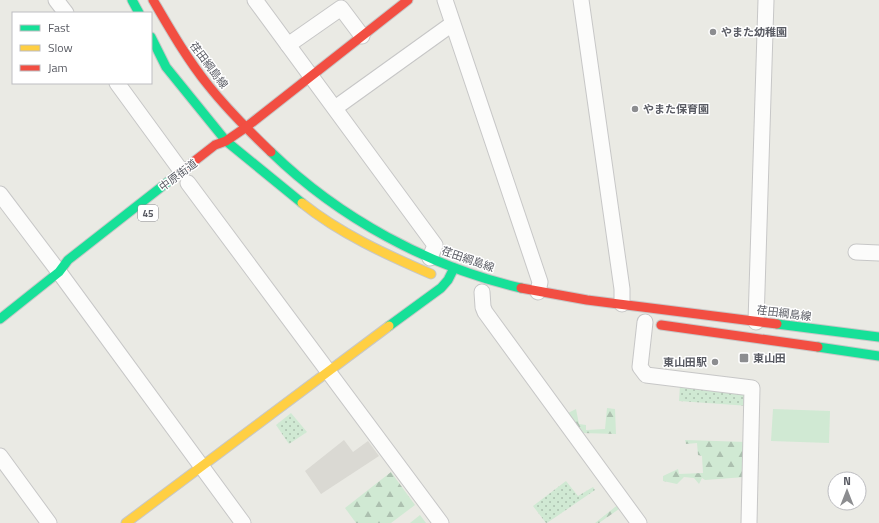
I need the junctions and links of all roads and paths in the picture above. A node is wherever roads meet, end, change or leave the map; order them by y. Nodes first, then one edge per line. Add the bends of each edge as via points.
1 (56, 0) edge
2 (132, 0) edge
3 (153, 0) edge
4 (255, 0) edge
5 (408, 0) edge
6 (445, 0) edge
7 (581, 0) edge
8 (766, 0) edge
9 (65, 12) edge
10 (138, 12) edge
11 (452, 24) junction
12 (362, 36) junction
13 (152, 39) edge
14 (288, 45) junction
15 (312, 77) junction
16 (118, 84) edge
17 (335, 108) junction
18 (245, 128) junction
19 (226, 140) junction
20 (231, 149) junction
21 (186, 180) junction
22 (0, 194) edge
23 (856, 252) dead end
24 (879, 253) edge
25 (430, 258) junction
26 (454, 268) junction
27 (65, 271) junction
28 (451, 282) junction
29 (482, 292) dead end
30 (538, 292) junction
31 (622, 304) junction
32 (0, 320) edge
33 (641, 322) joint
34 (756, 322) junction
35 (879, 337) edge
36 (879, 356) edge
37 (328, 371) junction
38 (0, 456) edge
39 (202, 467) junction
40 (49, 523) edge
41 (126, 523) edge
42 (243, 523) edge
43 (441, 523) edge
44 (639, 523) edge
45 (749, 523) edge

1 - 9 street
2 - 10 main road
3 - 18 main road, 荏田綱島線 via 186,56
4 - 14 street
5 - 12 main road, 中原街道 / 45
6 - 11 street
7 - 31 street
8 - 34 street
11 - 17 street
11 - 30 street via 540,282
12 - 14 street via 341,8
12 - 15 main road, 中原街道 / 45
13 - 19 main road via 166,67
14 - 15 street
15 - 17 street
15 - 18 main road, 中原街道 / 45
16 - 21 street
17 - 25 street via 435,245
18 - 19 main road, 中原街道 / 45
18 - 20 main road, 中原街道 / 45
18 - 25 main road, 荏田綱島線 via 278,160 337,206 369,227
19 - 20 main road
19 - 21 main road, 中原街道 / 45 via 215,145
20 - 28 main road via 314,212 380,252
21 - 27 main road, 中原街道 / 45 via 68,260
21 - 37 street
22 - 27 street
23 - 24 street
25 - 26 main road, 荏田綱島線
26 - 28 main road
26 - 30 main road, 荏田綱島線
27 - 32 main road, 中原街道 / 45
27 - 39 street
28 - 37 main road
29 - 44 street via 485,312
30 - 31 main road, 荏田綱島線
31 - 34 main road, 荏田綱島線
33 - 36 main road
33 - 45 street via 640,367 646,375 752,388
34 - 35 main road, 荏田綱島線
37 - 39 main road
37 - 43 street
38 - 40 street
39 - 41 main road
39 - 42 street

